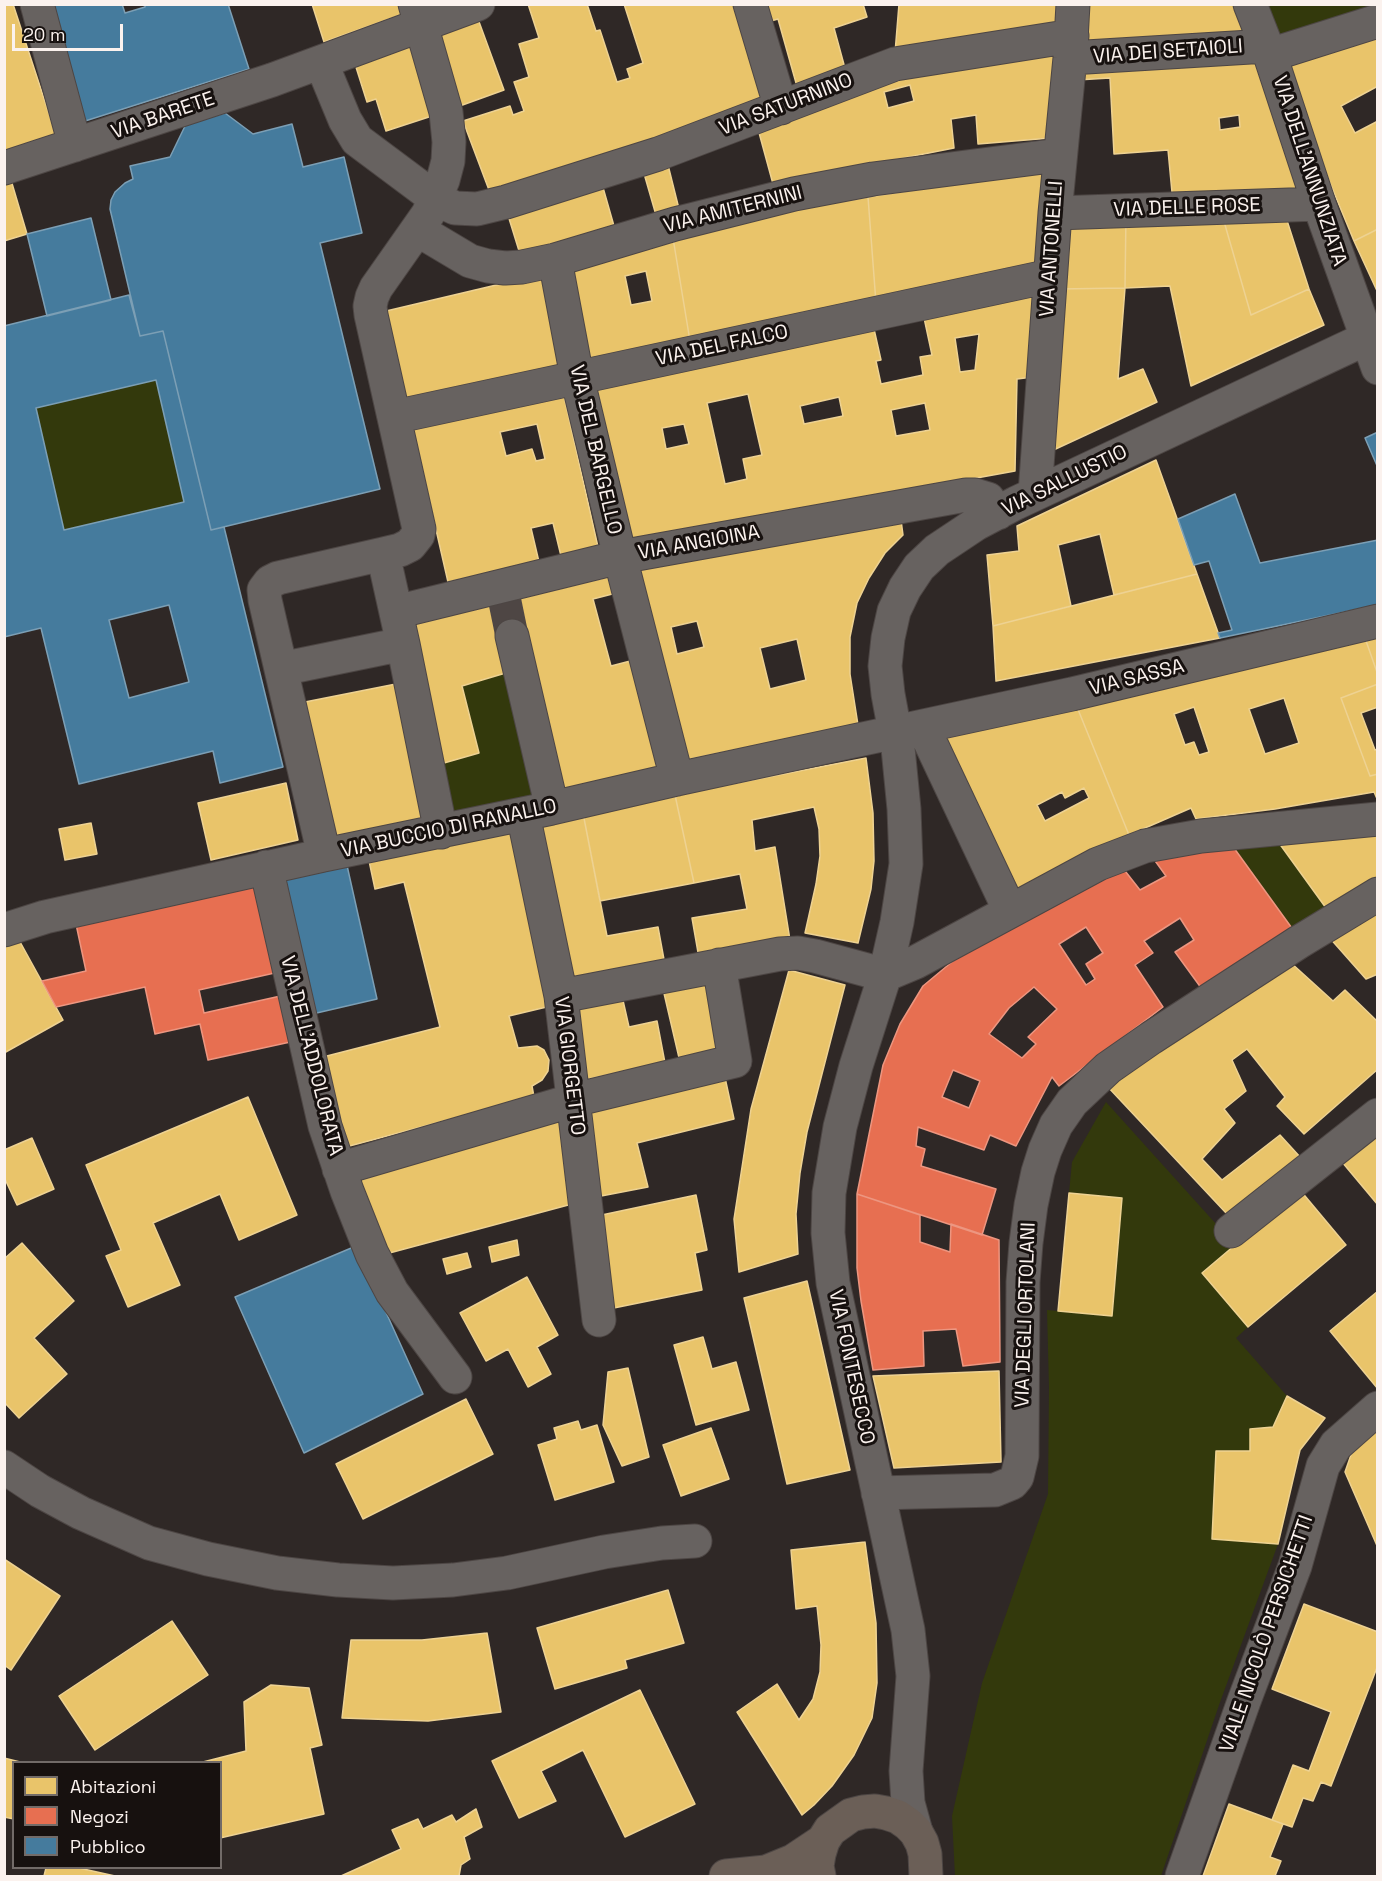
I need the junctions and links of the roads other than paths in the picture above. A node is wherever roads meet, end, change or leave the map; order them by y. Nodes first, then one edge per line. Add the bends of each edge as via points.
1 (37, 4) edge
2 (478, 4) edge
3 (750, 4) edge
4 (1250, 4) edge
5 (418, 14) edge
6 (1377, 21) edge
7 (1072, 33) edge
8 (1269, 50) junction
9 (321, 62) junction
10 (781, 108) junction
11 (75, 145) junction
12 (1059, 154) junction
13 (4, 168) edge
14 (436, 199) junction
15 (1319, 204) junction
16 (1055, 213) junction
17 (418, 230) junction
18 (555, 260) junction
19 (1050, 276) junction
20 (1374, 351) edge
21 (577, 377) junction
22 (394, 417) junction
23 (1035, 494) junction
24 (998, 513) junction
25 (383, 554) junction
26 (620, 557) junction
27 (396, 612) junction
28 (1377, 621) edge
29 (512, 636) tunnel mouth
30 (403, 644) junction
31 (281, 669) junction
32 (909, 730) junction
33 (677, 779) junction
34 (537, 811) junction
35 (1377, 819) edge
36 (441, 832) junction
37 (324, 855) junction
38 (266, 867) junction
39 (1377, 894) edge
40 (1010, 911) junction
41 (4, 930) edge
42 (719, 965) junction
43 (885, 975) junction
44 (561, 996) junction
45 (574, 1100) junction
46 (1377, 1115) edge
47 (339, 1169) junction
48 (1231, 1231) dead end
49 (598, 1320) dead end
50 (454, 1377) dead end
51 (1377, 1408) edge
52 (4, 1467) edge
53 (878, 1492) junction
54 (695, 1541) dead end
55 (906, 1761) junction
56 (874, 1811) junction
57 (916, 1832) junction
58 (823, 1841) junction
59 (777, 1874) edge
60 (726, 1876) edge
61 (819, 1876) edge
62 (926, 1876) edge
63 (1182, 1876) edge

1 - 11 street
2 - 5 street, VIA BARETE
3 - 10 street
4 - 8 street, VIA DELL'ANNUNZIATA
5 - 9 street, VIA BARETE
5 - 14 street via 448,126 448,161
6 - 8 street, VIA DEI SETAIOLI
7 - 8 street, VIA DEI SETAIOLI
7 - 10 street, VIA SATURNINO via 895,64
7 - 12 street, VIA ANTONELLI
8 - 15 street, VIA DELL'ANNUNZIATA
9 - 11 street, VIA BARETE
9 - 14 street, VIA SATURNINO via 357,140
10 - 14 street, VIA SATURNINO via 658,154 506,201 465,209
11 - 13 street, VIA BARETE
12 - 16 street, VIA ANTONELLI
12 - 18 street, VIA AMITERNINI via 873,179 785,196
14 - 17 street
15 - 16 street, VIA DELLE ROSE
15 - 20 street, VIA DELL'ANNUNZIATA
16 - 19 street, VIA ANTONELLI
17 - 18 street, VIA AMITERNINI via 470,261 488,266 522,267
17 - 22 street via 376,288 370,306
18 - 21 street, VIA DEL BARGELLO
19 - 21 street, VIA DEL FALCO
19 - 23 street, VIA ANTONELLI
20 - 23 street, VIA SALLUSTIO
21 - 22 street, VIA DEL FALCO
21 - 26 street, VIA DEL BARGELLO
22 - 25 street via 418,535 405,548
23 - 24 street, VIA SALLUSTIO
24 - 26 street, VIA ANGIOINA via 988,500 966,495
24 - 32 street, VIA SALLUSTIO via 937,550 920,567 894,610 885,666
25 - 27 street
25 - 31 street via 278,578 266,586 264,596
26 - 27 street, VIA ANGIOINA via 503,594
26 - 33 street, VIA DEL BARGELLO
27 - 30 street
28 - 32 street, VIA SASSA
29 - 34 street, VIA GIORGETTO
30 - 31 street
30 - 36 street
31 - 37 street
32 - 33 street, VIA BUCCIO DI RANALLO
32 - 40 street
32 - 43 street, VIA SALLUSTIO via 904,809 906,864
33 - 34 street, VIA BUCCIO DI RANALLO
34 - 36 street, VIA BUCCIO DI RANALLO
34 - 44 street, VIA GIORGETTO
35 - 40 street via 1201,836 1146,846 1098,864
36 - 37 street, VIA BUCCIO DI RANALLO
37 - 38 street, VIA BUCCIO DI RANALLO
38 - 41 street, VIA BUCCIO DI RANALLO via 45,917
38 - 47 street, VIA DELL'ADDOLORATA via 325,1126
39 - 53 street, VIA DEGLI ORTOLANI via 1151,1038 1108,1068 1072,1102 1045,1150 1031,1205 1023,1282 1022,1456 1017,1477 995,1490
40 - 43 street
42 - 43 street via 798,953
42 - 44 street
42 - 45 street via 735,1061
43 - 53 street, VIA FONTESECCO via 840,1127 829,1193 828,1233 833,1283
44 - 45 street, VIA GIORGETTO
45 - 47 street
45 - 49 street, VIA GIORGETTO
46 - 48 street
47 - 50 street, VIA DELL'ADDOLORATA via 366,1241 392,1292
51 - 63 street, VIALE NICOLÒ PERSICHETTI via 1344,1438 1323,1466 1295,1566
52 - 54 street via 60,1502 149,1543 277,1573 327,1579 393,1583 453,1580 604,1552
53 - 55 street, VIA FONTESECCO via 911,1654 912,1697
55 - 56 street, VIA FONTESECCO via 899,1782
55 - 57 street, VIA FONTESECCO via 908,1803
56 - 57 main road via 898,1817
56 - 58 main road via 840,1822
57 - 62 main road via 926,1854
58 - 59 main road
58 - 61 main road via 817,1866
59 - 60 main road

